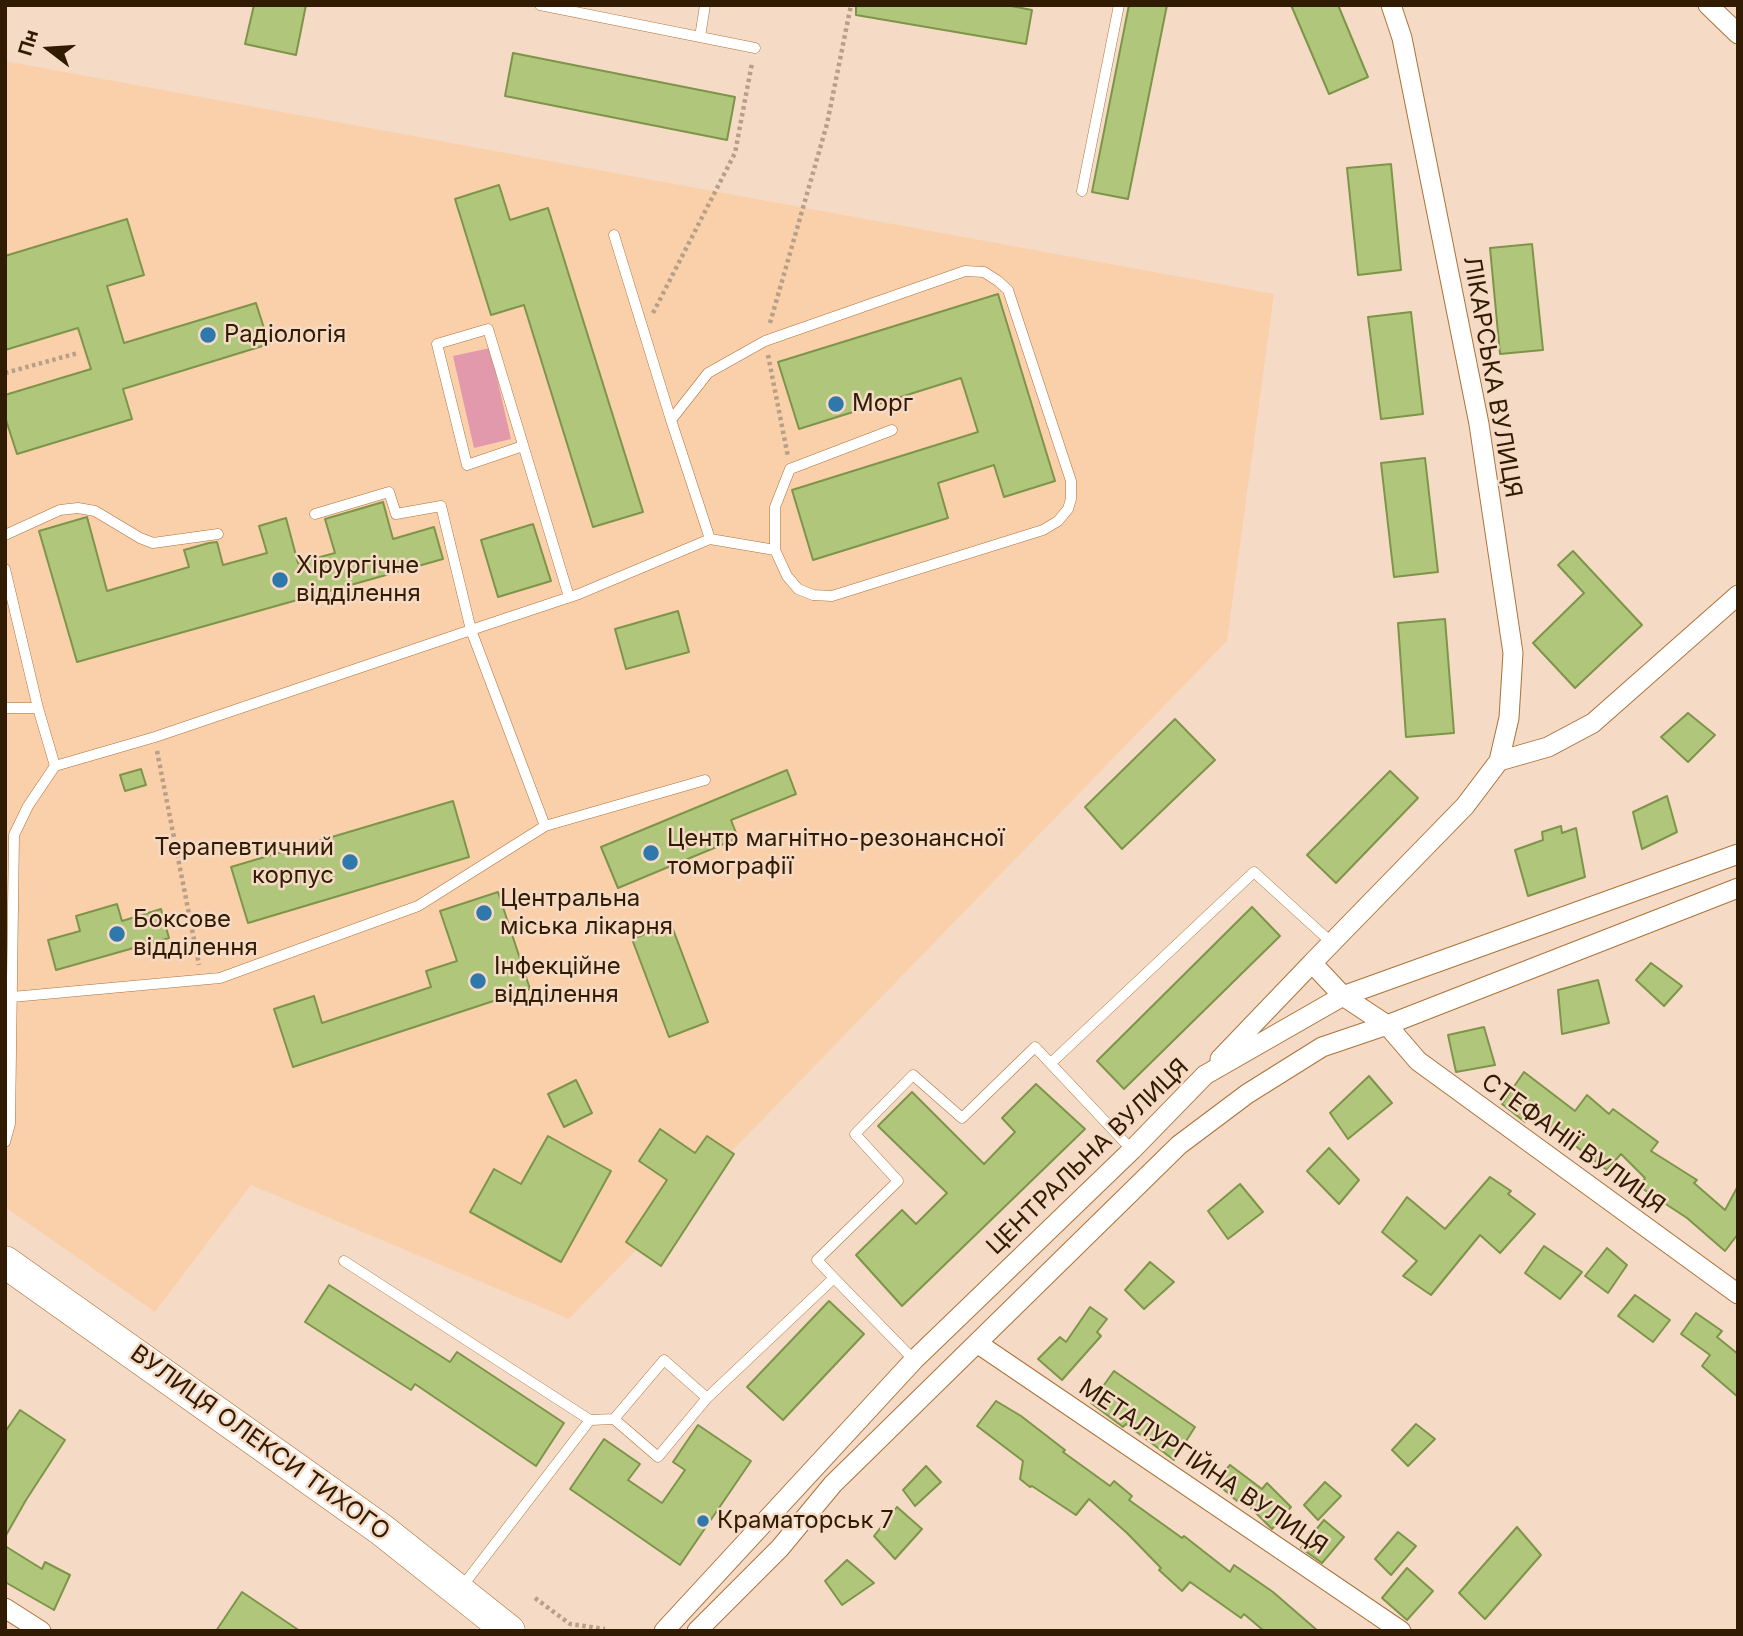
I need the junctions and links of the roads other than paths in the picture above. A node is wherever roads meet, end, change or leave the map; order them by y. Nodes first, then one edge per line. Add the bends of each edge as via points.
1 (540, 5) edge
2 (705, 5) edge
3 (1119, 5) edge
4 (1391, 5) edge
5 (1708, 5) edge
6 (1738, 34) edge
7 (700, 37) junction
8 (755, 48) road end
9 (1082, 191) dead end
10 (614, 235) dead end
11 (671, 420) junction
12 (892, 430) dead end
13 (523, 446) junction
14 (315, 513) dead end
15 (218, 534) dead end
16 (5, 535) edge
17 (710, 539) junction
18 (775, 550) junction
19 (5, 569) edge
20 (1738, 595) edge
21 (569, 597) junction
22 (471, 630) junction
23 (5, 708) edge
24 (38, 708) junction
25 (1499, 761) junction
26 (55, 766) junction
27 (705, 780) dead end
28 (545, 826) junction
29 (1738, 854) edge
30 (1738, 888) edge
31 (1332, 943) junction
32 (1311, 963) junction
33 (1343, 996) junction
34 (12, 997) junction
35 (1387, 1025) junction
36 (1051, 1063) junction
37 (1205, 1075) junction
38 (5, 1142) edge
39 (1132, 1150) junction
40 (344, 1261) dead end
41 (5, 1262) edge
42 (834, 1278) junction
43 (1738, 1294) edge
44 (977, 1343) junction
45 (914, 1360) junction
46 (706, 1398) junction
47 (614, 1419) junction
48 (590, 1420) junction
49 (459, 1591) junction
50 (5, 1608) edge
51 (41, 1631) edge
52 (509, 1631) edge
53 (664, 1631) edge
54 (697, 1631) edge
55 (1401, 1631) edge

1 - 7 lane
2 - 7 lane
3 - 9 lane
4 - 25 street, ЛІКАРСЬКА ВУЛИЦЯ via 1405,51 1479,424 1513,653 1509,718
5 - 6 street
7 - 8 lane
10 - 11 lane
11 - 17 lane
11 - 18 lane via 708,373 765,341 965,271 984,272 1008,290 1070,481 1071,499 1058,521 1043,530 832,596 797,589
12 - 18 lane via 790,469 775,507
13 - 13 lane via 488,329 437,344 467,466
13 - 21 lane
14 - 22 lane via 389,492 396,514 440,506
15 - 16 lane via 153,543 95,511 78,508 60,510
17 - 18 lane
17 - 21 lane
19 - 24 lane
20 - 25 street via 1593,723 1548,747
21 - 22 lane
22 - 26 lane via 155,737
22 - 28 lane
23 - 24 lane
24 - 26 lane
25 - 31 street via 1465,806
26 - 34 lane via 27,806 14,835
27 - 28 lane
28 - 34 lane via 418,906 220,978
29 - 33 street, ЦЕНТРАЛЬНА ВУЛИЦЯ
30 - 35 street
31 - 32 street
31 - 36 lane via 1254,872
32 - 33 street, СТЕФАНІЇ ВУЛИЦЯ
32 - 37 street
33 - 35 street, СТЕФАНІЇ ВУЛИЦЯ
33 - 37 street, ЦЕНТРАЛЬНА ВУЛИЦЯ
34 - 38 lane via 10,1124
35 - 43 street, СТЕФАНІЇ ВУЛИЦЯ via 1418,1061
35 - 44 street via 1322,1047 1247,1094 1180,1145
36 - 39 lane
36 - 42 lane via 1035,1047 962,1118 913,1075 855,1134 898,1181 817,1260
37 - 39 street, ЦЕНТРАЛЬНА ВУЛИЦЯ
39 - 45 street, ЦЕНТРАЛЬНА ВУЛИЦЯ
40 - 48 lane
41 - 49 main road, ВУЛИЦЯ ОЛЕКСИ ТИХОГО via 382,1530
42 - 45 lane
42 - 46 lane
44 - 54 street via 833,1484 780,1548
44 - 55 street, МЕТАЛУРГІЙНА ВУЛИЦЯ
45 - 53 street, ЦЕНТРАЛЬНА ВУЛИЦЯ
46 - 47 lane via 664,1360
46 - 47 lane via 658,1457
47 - 48 lane
48 - 49 lane
49 - 52 main road, ВУЛИЦЯ ОЛЕКСИ ТИХОГО
50 - 51 street

